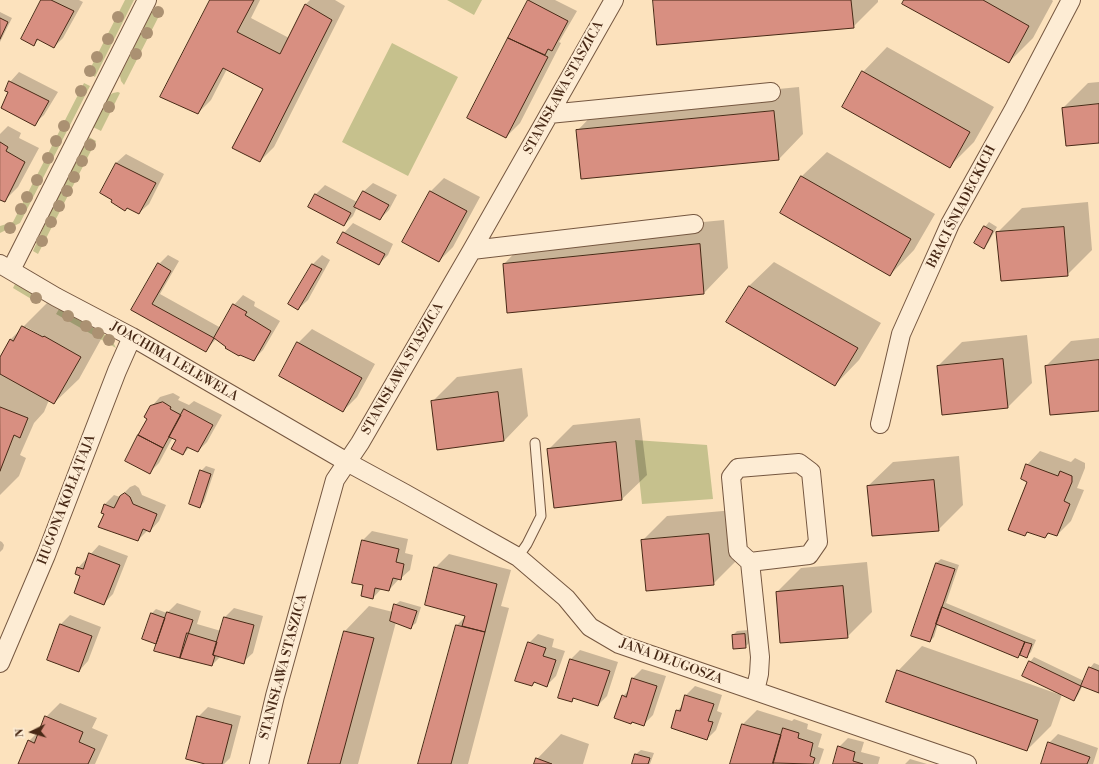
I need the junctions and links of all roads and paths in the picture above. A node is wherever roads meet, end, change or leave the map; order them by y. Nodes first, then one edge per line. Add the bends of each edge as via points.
1 (147, 0) edge
2 (614, 0) edge
3 (1071, 0) edge
4 (771, 92) dead end
5 (549, 114) junction
6 (694, 224) dead end
7 (472, 250) junction
8 (5, 267) edge
9 (132, 337) junction
10 (880, 424) dead end
11 (535, 443) dead end
12 (347, 462) junction
13 (518, 557) junction
14 (750, 562) junction
15 (0, 663) edge
16 (755, 691) junction
17 (259, 764) edge
18 (967, 764) edge

1 - 8 street
2 - 5 street, STANISŁAWA STASZICA
3 - 10 street, BRACI ŚNIADECKICH via 939,248 901,334
4 - 5 street
5 - 7 street, STANISŁAWA STASZICA
6 - 7 street
7 - 12 street, STANISŁAWA STASZICA
8 - 9 street, JOACHIMA LELEWELA
9 - 12 street, JOACHIMA LELEWELA
9 - 15 street, HUGONA KOŁŁĄTAJA via 116,371 46,555
11 - 13 lane via 541,516
12 - 13 street, JANA DŁUGOSZA
12 - 17 street, STANISŁAWA STASZICA via 335,480 275,696
13 - 16 street, JANA DŁUGOSZA via 566,598 590,627 619,644
14 - 14 street via 809,555 818,542 811,472 799,463 738,468 731,477 738,551
14 - 16 street via 760,657
16 - 18 street, JANA DŁUGOSZA

